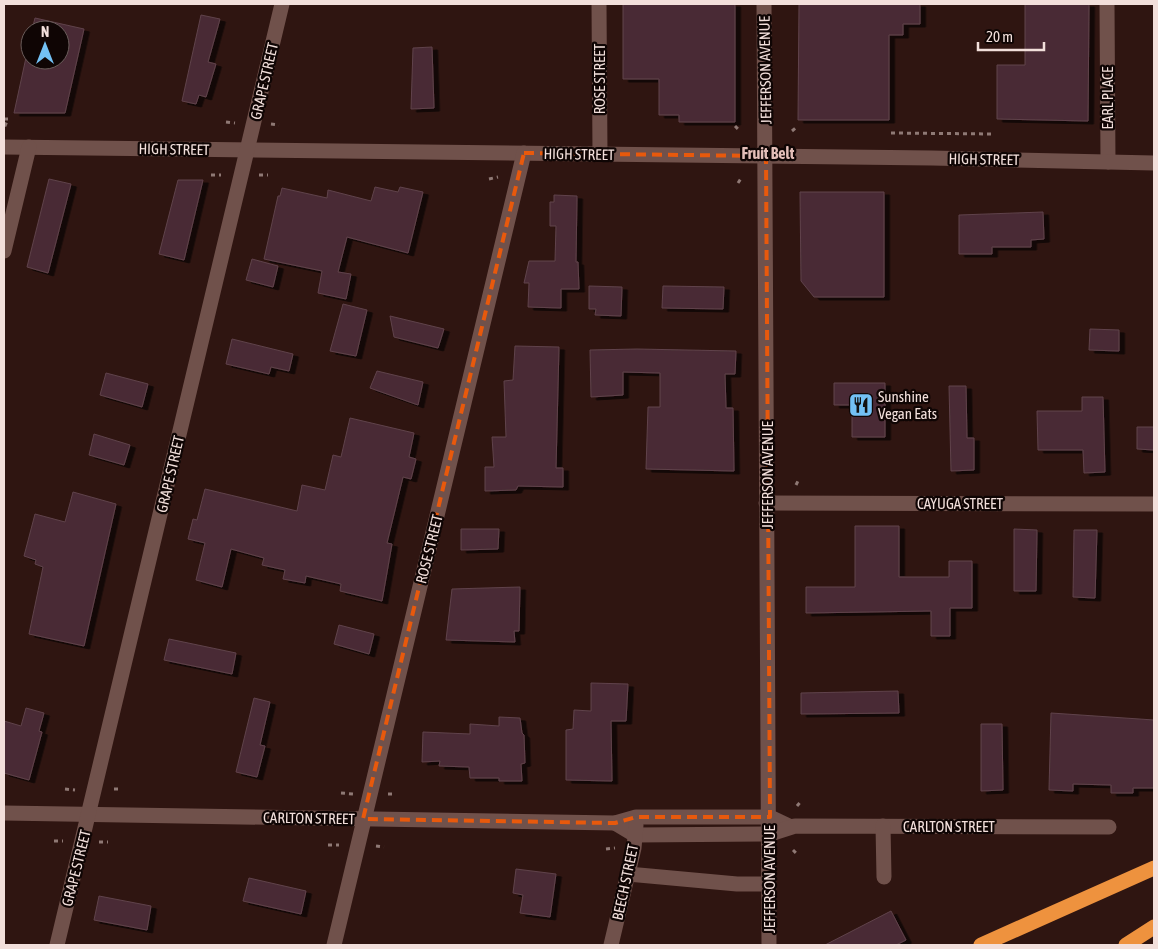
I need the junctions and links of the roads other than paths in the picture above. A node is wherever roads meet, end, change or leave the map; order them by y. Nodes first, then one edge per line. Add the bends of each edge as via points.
1 (282, 4) edge
2 (599, 4) edge
3 (764, 4) edge
4 (1107, 4) edge
5 (4, 147) edge
6 (29, 147) junction
7 (247, 150) junction
8 (524, 153) junction
9 (600, 154) junction
10 (766, 156) junction
11 (1108, 162) junction
12 (1154, 163) edge
13 (4, 252) edge
14 (766, 502) junction
15 (1154, 504) edge
16 (4, 813) edge
17 (89, 814) junction
18 (636, 817) junction
19 (770, 817) junction
20 (364, 819) junction
21 (615, 823) junction
22 (789, 826) junction
23 (883, 826) junction
24 (1109, 827) dead end
25 (770, 834) junction
26 (635, 835) junction
27 (1154, 868) edge
28 (628, 874) junction
29 (884, 877) dead end
30 (769, 884) junction
31 (1154, 927) edge
32 (57, 945) edge
33 (334, 945) edge
34 (611, 945) edge
35 (769, 945) edge
36 (981, 945) edge
37 (1126, 945) edge

1 - 7 street, GRAPE STREET
2 - 9 street, ROSE STREET
3 - 10 street, JEFFERSON AVENUE
4 - 11 street, EARL PLACE
5 - 6 street, HIGH STREET
6 - 7 street, HIGH STREET
6 - 13 street
7 - 8 street, HIGH STREET
7 - 17 street, GRAPE STREET
8 - 9 street, HIGH STREET
8 - 20 street, ROSE STREET
9 - 10 street, HIGH STREET
10 - 11 street, HIGH STREET
10 - 14 street, JEFFERSON AVENUE
11 - 12 street, HIGH STREET
14 - 15 street, CAYUGA STREET
14 - 19 street, JEFFERSON AVENUE
16 - 17 street, CARLTON STREET
17 - 20 street, CARLTON STREET
17 - 32 street, GRAPE STREET
18 - 19 street, CARLTON STREET
18 - 21 street, CARLTON STREET
18 - 26 street, BEECH STREET
19 - 22 street, CARLTON STREET
19 - 25 street, JEFFERSON AVENUE
20 - 21 street, CARLTON STREET
20 - 33 street, ROSE STREET
21 - 26 street
22 - 23 street, CARLTON STREET
22 - 25 street, CARLTON STREET
23 - 24 street, CARLTON STREET
23 - 29 street
25 - 26 street, CARLTON STREET
25 - 30 street, JEFFERSON AVENUE
26 - 28 street, BEECH STREET
27 - 36 highway
28 - 30 street via 727,884
28 - 34 street, BEECH STREET
30 - 35 street, JEFFERSON AVENUE
31 - 37 highway

